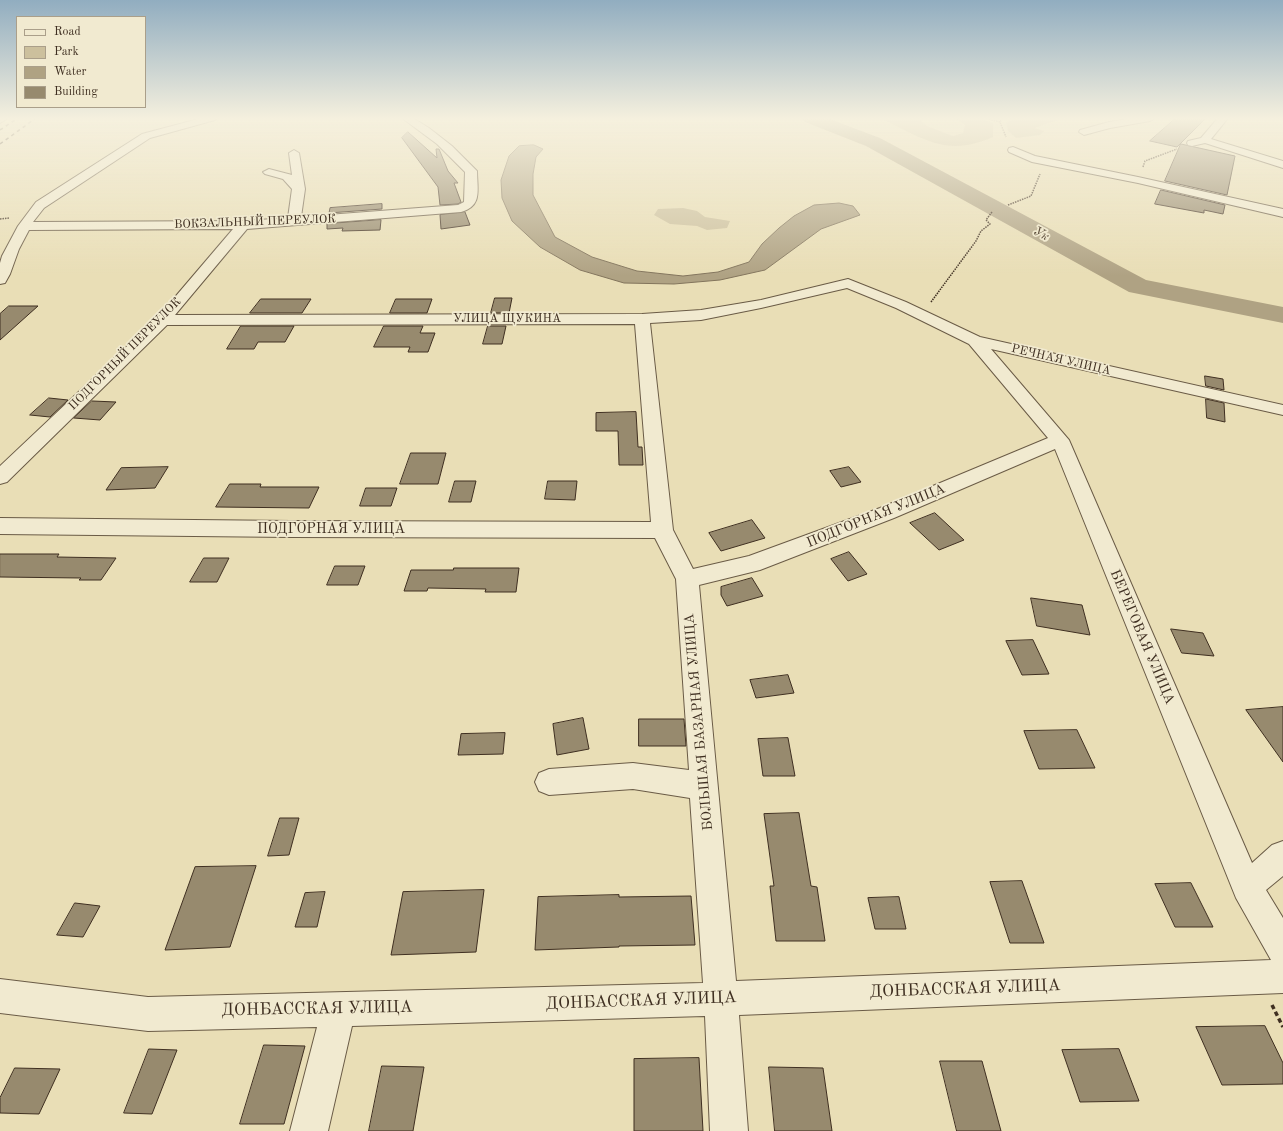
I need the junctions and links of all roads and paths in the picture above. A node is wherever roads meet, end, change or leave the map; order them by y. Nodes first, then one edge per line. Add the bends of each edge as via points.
1 (93, 171) edge
2 (298, 171) edge
3 (471, 171) edge
4 (1041, 171) dead end
5 (1091, 171) edge
6 (1141, 171) edge
7 (269, 172) dead end
8 (1138, 180) junction
9 (299, 189) junction
10 (1008, 205) dead end
11 (992, 212) dead end
12 (1283, 213) edge
13 (294, 221) junction
14 (243, 225) junction
15 (24, 226) junction
16 (4, 258) edge
17 (0, 280) edge
18 (848, 283) joint
19 (920, 314) junction
20 (642, 319) junction
21 (163, 320) junction
22 (975, 341) junction
23 (1283, 410) edge
24 (1060, 440) junction
25 (0, 477) edge
26 (0, 526) edge
27 (662, 530) junction
28 (687, 579) junction
29 (549, 782) dead end
30 (704, 786) junction
31 (1283, 856) edge
32 (1247, 887) junction
33 (1283, 949) edge
34 (1283, 976) edge
35 (0, 996) edge
36 (721, 999) junction
37 (339, 1009) junction
38 (309, 1131) edge
39 (729, 1131) edge

1 - 15 street via 40,205
2 - 9 street
3 - 13 street, ВОКЗАЛЬНЫЙ ПЕРЕУЛОК via 471,200 461,208
4 - 10 path via 1031,196
5 - 8 street
6 - 8 path
7 - 9 street via 287,177
8 - 12 street
9 - 13 street
11 - 19 path via 986,220 990,224 981,231 943,287
13 - 14 street, ВОКЗАЛЬНЫЙ ПЕРЕУЛОК
14 - 15 street, ВОКЗАЛЬНЫЙ ПЕРЕУЛОК
14 - 21 street, ПОДГОРНЫЙ ПЕРЕУЛОК
15 - 16 street
16 - 17 street via 4,274
18 - 19 street, РЕЧНАЯ УЛИЦА
18 - 20 street, УЛИЦА ЩУКИНА via 761,304 701,315
19 - 22 street, РЕЧНАЯ УЛИЦА
20 - 21 street, УЛИЦА ЩУКИНА
20 - 27 street, БОЛЬШАЯ БАЗАРНАЯ УЛИЦА
21 - 25 street, ПОДГОРНЫЙ ПЕРЕУЛОК
22 - 23 street, РЕЧНАЯ УЛИЦА
22 - 24 street, БЕРЕГОВАЯ УЛИЦА
24 - 28 street, ПОДГОРНАЯ УЛИЦА via 887,513 760,561
24 - 32 street, БЕРЕГОВАЯ УЛИЦА
26 - 27 street, ПОДГОРНАЯ УЛИЦА
27 - 28 street, БОЛЬШАЯ БАЗАРНАЯ УЛИЦА
28 - 30 street, БОЛЬШАЯ БАЗАРНАЯ УЛИЦА
29 - 30 street via 633,776
30 - 36 street, БОЛЬШАЯ БАЗАРНАЯ УЛИЦА
31 - 32 street
32 - 33 street, БЕРЕГОВАЯ УЛИЦА
34 - 36 street, ДОНБАССКАЯ УЛИЦА
35 - 37 street, ДОНБАССКАЯ УЛИЦА via 148,1014
36 - 37 street, ДОНБАССКАЯ УЛИЦА
36 - 39 street, БОЛЬШАЯ БАЗАРНАЯ УЛИЦА
37 - 38 street

